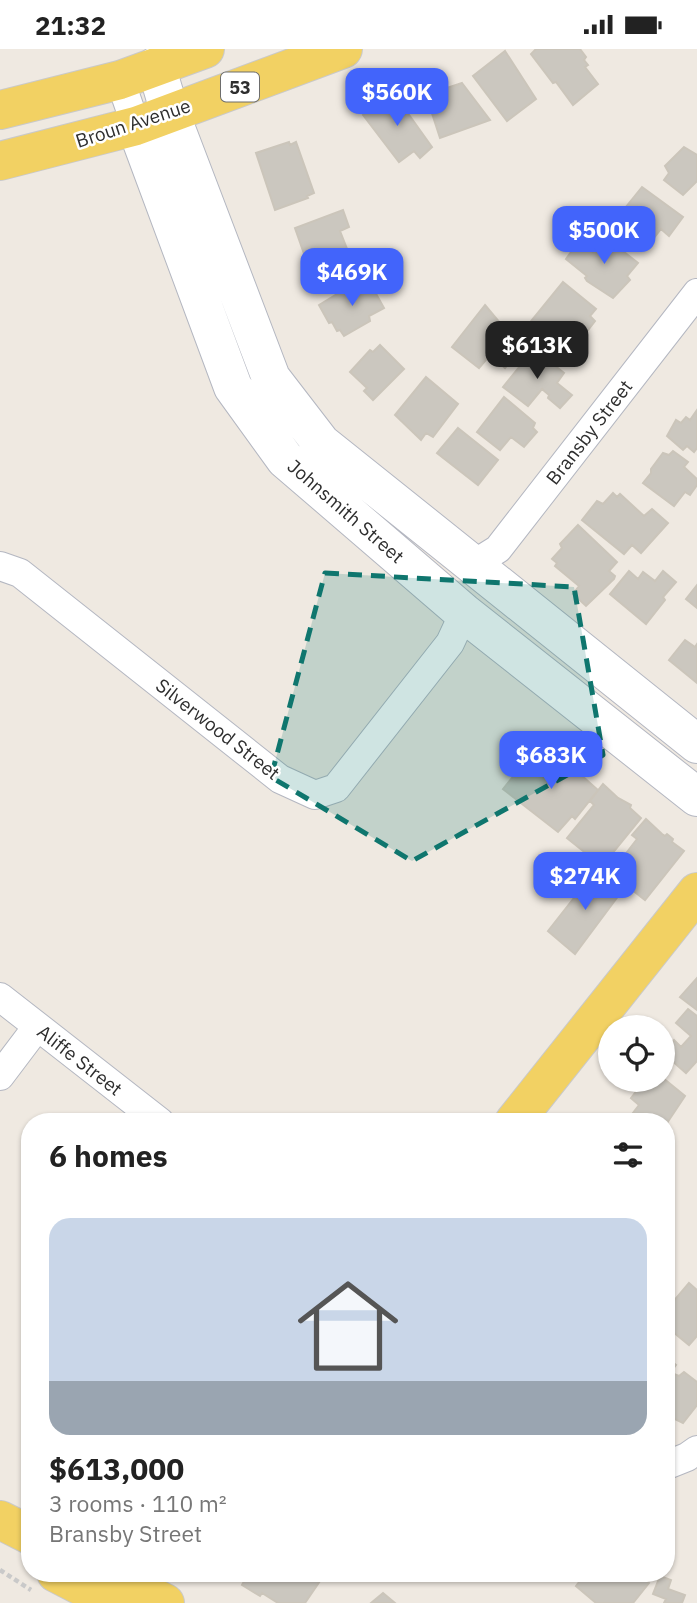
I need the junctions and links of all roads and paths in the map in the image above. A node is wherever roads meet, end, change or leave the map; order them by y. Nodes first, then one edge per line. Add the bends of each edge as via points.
1 (205, 49) edge
2 (344, 49) edge
3 (156, 66) junction
4 (120, 80) junction
5 (0, 110) edge
6 (153, 119) junction
7 (0, 161) edge
8 (697, 293) edge
9 (474, 564) junction
10 (0, 566) edge
11 (464, 613) junction
12 (697, 744) edge
13 (697, 797) edge
14 (697, 893) edge
15 (0, 997) edge
16 (37, 1027) junction
17 (0, 1076) edge
18 (148, 1113) edge
19 (521, 1113) edge
20 (697, 1450) edge
21 (675, 1462) edge
22 (0, 1520) edge
23 (21, 1530) edge
24 (0, 1545) edge
25 (21, 1556) edge
26 (95, 1582) edge
27 (129, 1590) edge

1 - 3 main road, 53
2 - 6 main road, Broun Avenue / 53
3 - 4 main road, 53
3 - 6 street, Johnsmith Street
4 - 5 main road, 53
4 - 6 street, Johnsmith Street
6 - 7 main road, Broun Avenue / 53
6 - 9 street, Johnsmith Street via 271,378 321,443
6 - 11 street, Johnsmith Street via 233,387 285,459
8 - 9 street, Bransby Street via 498,549
9 - 12 street, Johnsmith Street
10 - 11 street, Silverwood Street via 20,573 280,779 315,795 336,788 450,643
11 - 13 street, Johnsmith Street
14 - 19 main road
15 - 16 street, Aliffe Street
16 - 17 street
16 - 18 street, Aliffe Street
20 - 21 street
22 - 23 main road
24 - 25 main road
26 - 27 main road

